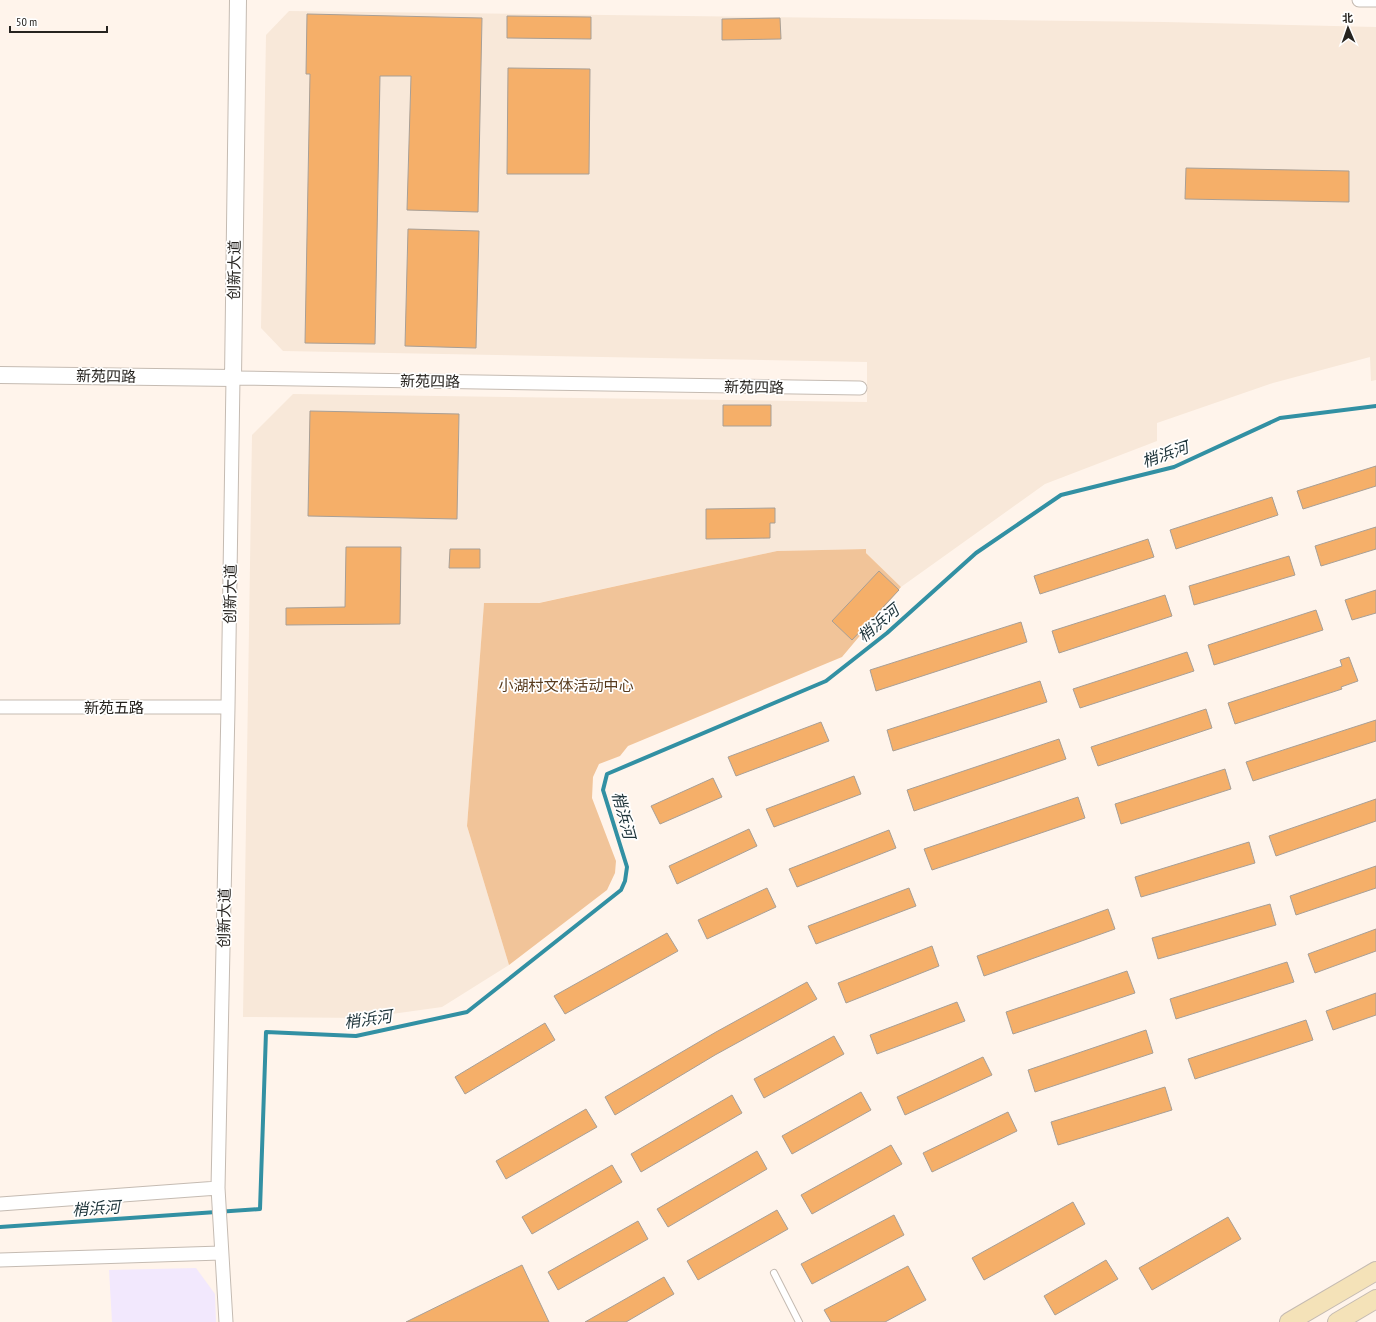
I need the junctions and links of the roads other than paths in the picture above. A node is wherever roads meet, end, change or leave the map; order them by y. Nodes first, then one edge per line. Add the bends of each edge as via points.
1 (238, 0) edge
2 (1359, 0) edge
3 (1376, 0) edge
4 (0, 375) edge
5 (233, 378) junction
6 (860, 388) dead end
7 (0, 707) edge
8 (228, 707) junction
9 (218, 1188) junction
10 (0, 1204) edge
11 (221, 1253) junction
12 (0, 1260) edge
13 (1376, 1271) edge
14 (774, 1273) dead end
15 (1376, 1299) edge
16 (226, 1322) edge
17 (799, 1322) edge
18 (1288, 1322) edge
19 (1337, 1322) edge

1 - 5 street, 创新大道
2 - 3 street
4 - 5 street, 新苑四路
5 - 6 street, 新苑四路
5 - 8 street, 创新大道
7 - 8 street, 新苑五路
8 - 9 street, 创新大道
9 - 10 street
9 - 11 street, 创新大道
11 - 12 street
11 - 16 street, 创新大道
13 - 18 main road
14 - 17 lane
15 - 19 main road

